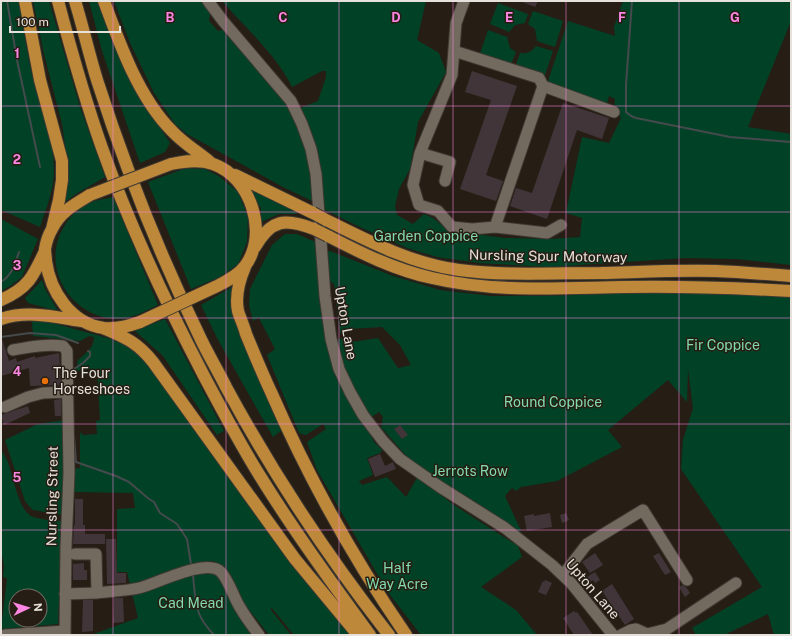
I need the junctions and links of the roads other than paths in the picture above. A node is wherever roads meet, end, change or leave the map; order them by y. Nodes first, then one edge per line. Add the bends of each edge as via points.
1 (25, 1) edge
2 (58, 1) edge
3 (76, 1) edge
4 (104, 1) edge
5 (208, 1) edge
6 (464, 1) edge
7 (454, 51) junction
8 (543, 86) junction
9 (614, 112) dead end
10 (420, 153) junction
11 (213, 164) junction
12 (229, 172) junction
13 (445, 181) dead end
14 (561, 225) dead end
15 (495, 227) junction
16 (52, 229) junction
17 (45, 250) junction
18 (253, 251) junction
19 (245, 267) junction
20 (791, 276) edge
21 (791, 292) edge
22 (1, 300) edge
23 (1, 319) edge
24 (81, 321) junction
25 (103, 328) junction
26 (13, 350) dead end
27 (68, 392) junction
28 (5, 407) dead end
29 (75, 554) dead end
30 (563, 575) junction
31 (688, 580) dead end
32 (736, 583) dead end
33 (97, 593) junction
34 (65, 594) junction
35 (65, 633) edge
36 (4, 635) edge
37 (259, 635) edge
38 (358, 635) edge
39 (370, 635) edge
40 (389, 635) edge
41 (406, 635) edge
42 (613, 635) edge
43 (621, 635) edge

1 - 16 highway via 40,80 62,161 62,180
2 - 39 highway via 74,63 102,148 140,245 187,344 259,475 303,542
3 - 40 highway via 97,78 127,168 159,249 198,334 244,420 286,489
4 - 11 highway via 126,57 154,108 172,131
5 - 30 street, Upton Lane via 222,21 291,101 302,124 316,174 325,296 331,340 340,369 363,415 400,459 504,528
6 - 7 street via 456,23
7 - 8 street via 539,78
7 - 10 street via 452,75
8 - 9 street
8 - 15 street
10 - 13 street via 450,162
10 - 15 street via 413,185 419,205 438,211 452,227
11 - 12 highway, Nursling Spur Motorway
11 - 16 highway, bridge via 198,161 171,164 90,196 68,208
12 - 18 highway via 242,185 255,218
12 - 20 highway, Nursling Spur Motorway, bridge via 401,255 458,270 543,274 715,271
14 - 15 street via 547,233
16 - 17 highway
17 - 22 highway via 28,283
17 - 24 highway via 47,268 55,292
18 - 19 highway
18 - 21 highway, bridge via 264,232 276,225 292,222 314,229 359,252 409,272 459,284 490,288 716,287
19 - 25 highway, bridge via 225,283 140,322 117,328
19 - 41 highway via 239,283 238,311 269,390 290,437 348,544
23 - 24 highway via 23,314
24 - 25 highway
25 - 38 highway via 134,342 154,362 295,559
26 - 27 street, Nursling Street via 35,346 63,346 68,352
27 - 28 street via 28,396
27 - 34 street, Nursling Street via 69,473
29 - 33 street via 96,554
30 - 31 street via 587,544 643,510
30 - 42 street, Upton Lane
32 - 43 street via 667,629 647,634 636,629
33 - 34 street
33 - 37 street via 138,588 195,569 215,568 227,581 249,623
34 - 35 street, Nursling Street
35 - 36 street

